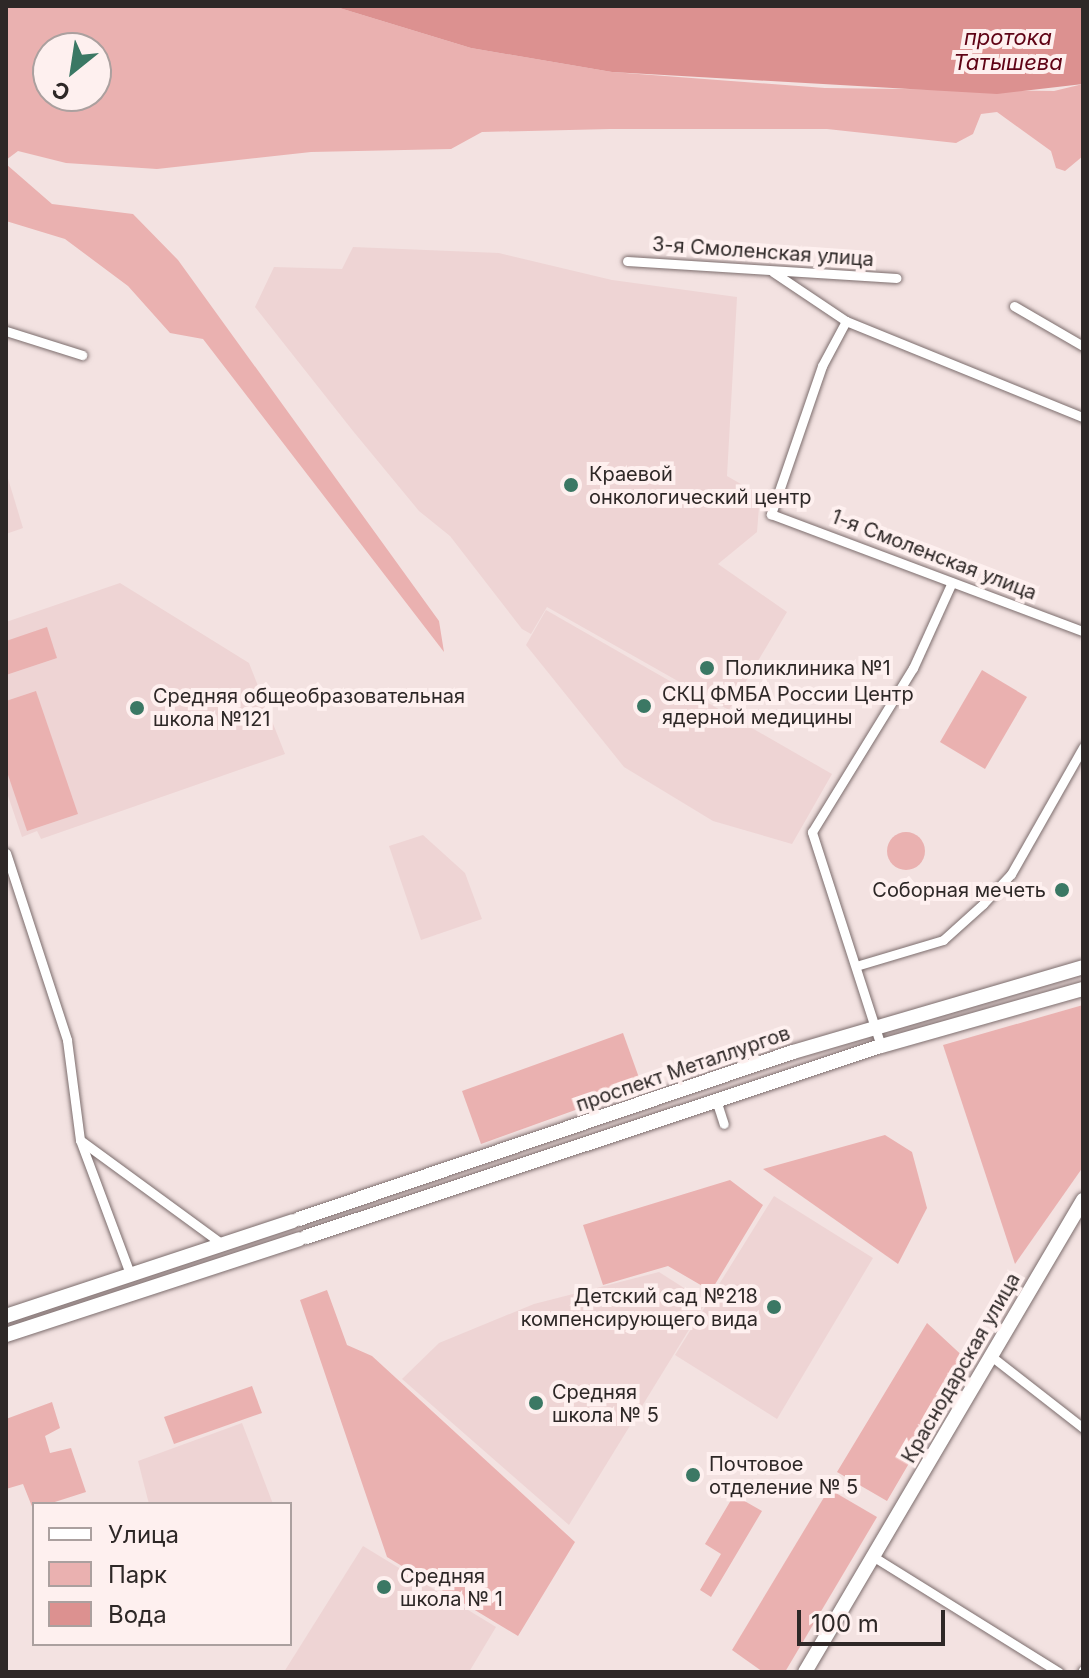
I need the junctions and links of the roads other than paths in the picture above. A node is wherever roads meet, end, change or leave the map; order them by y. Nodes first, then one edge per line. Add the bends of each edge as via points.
1 (627, 261) dead end
2 (773, 272) junction
3 (896, 278) dead end
4 (1014, 306) dead end
5 (846, 321) junction
6 (6, 331) edge
7 (1083, 346) edge
8 (82, 355) dead end
9 (1083, 417) edge
10 (952, 582) junction
11 (1083, 631) edge
12 (1083, 747) edge
13 (6, 853) edge
14 (856, 966) junction
15 (1083, 967) edge
16 (1083, 989) edge
17 (875, 1027) junction
18 (881, 1046) junction
19 (716, 1100) junction
20 (724, 1124) dead end
21 (80, 1140) junction
22 (1083, 1200) edge
23 (222, 1244) junction
24 (130, 1274) junction
25 (139, 1291) junction
26 (6, 1316) edge
27 (6, 1335) edge
28 (991, 1356) junction
29 (1083, 1428) edge
30 (874, 1557) junction
31 (805, 1672) edge
32 (1059, 1672) edge

1 - 2 street, 3-я Смоленская улица
2 - 3 street, 3-я Смоленская улица
2 - 5 street
4 - 7 street
5 - 9 street
5 - 10 street, 1-я Смоленская улица via 822,366 771,514
6 - 8 street
10 - 11 street, 1-я Смоленская улица
10 - 14 street via 913,668 812,832
12 - 14 street via 1011,874 983,904 943,940
13 - 21 street via 67,1040
14 - 17 street
15 - 17 main road, проспект Металлургов
16 - 18 main road, проспект Металлургов
17 - 18 street
17 - 23 main road, проспект Металлургов
18 - 19 main road, проспект Металлургов
19 - 20 street
19 - 25 main road, проспект Металлургов
21 - 23 street
21 - 24 street
22 - 28 main road, Краснодарская улица
23 - 24 main road, проспект Металлургов
24 - 25 main road
24 - 26 main road, проспект Металлургов
25 - 27 main road, проспект Металлургов
28 - 29 street
28 - 30 main road, Краснодарская улица
30 - 31 main road, Краснодарская улица
30 - 32 street

